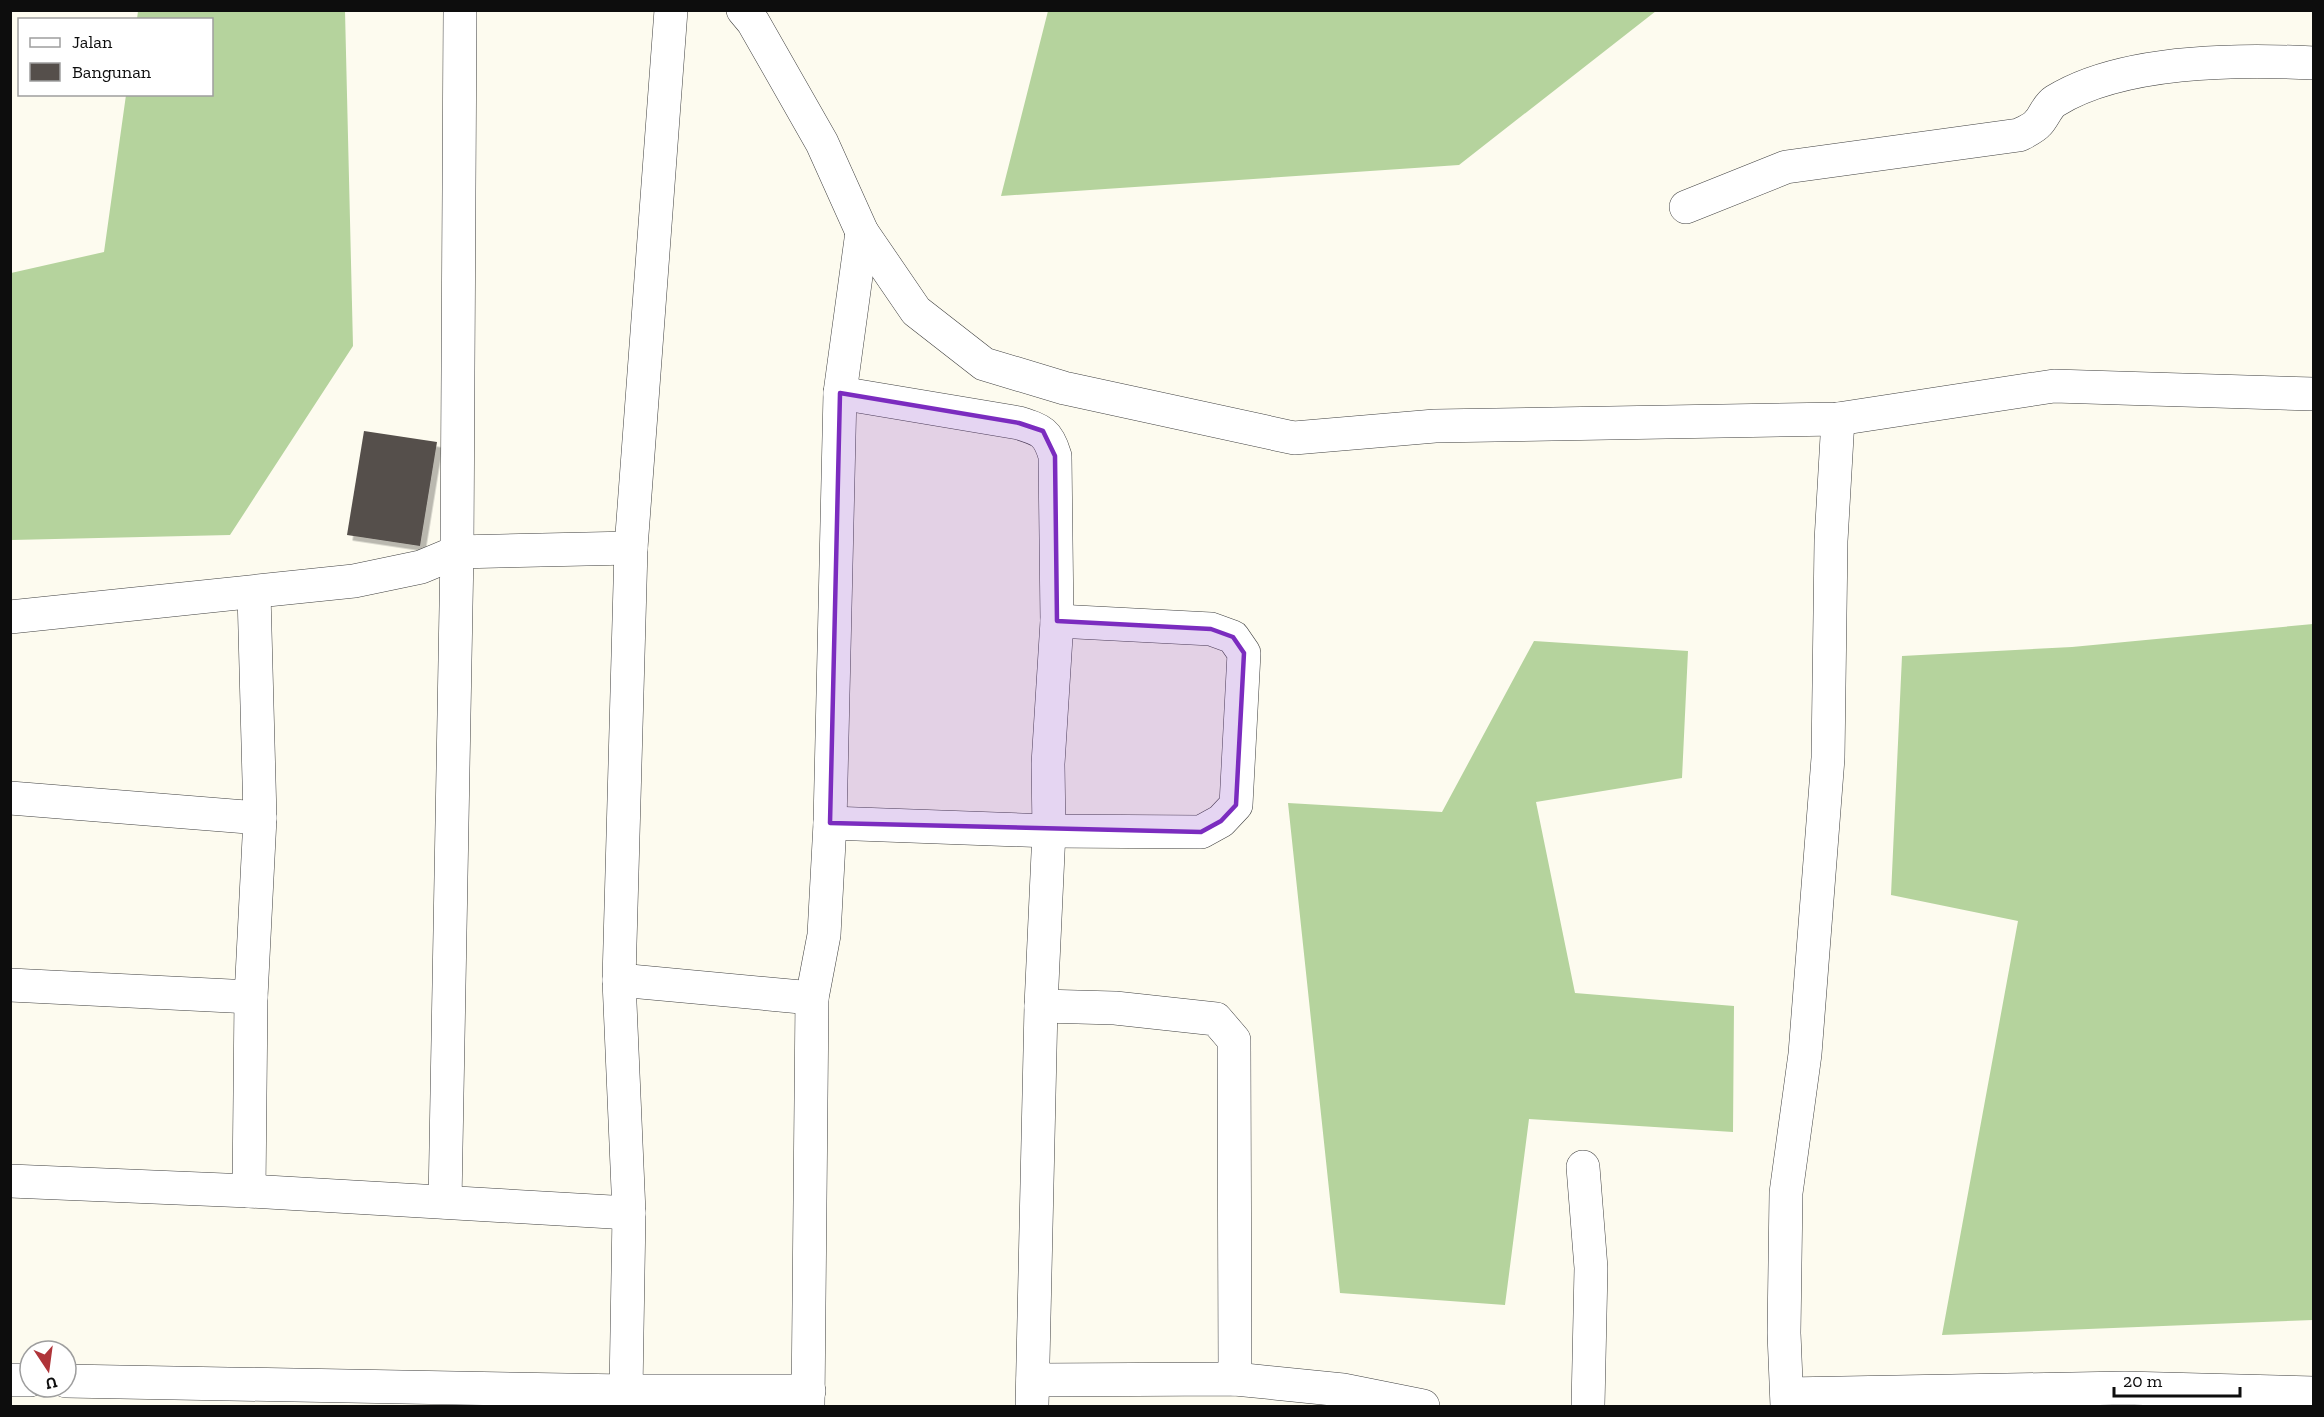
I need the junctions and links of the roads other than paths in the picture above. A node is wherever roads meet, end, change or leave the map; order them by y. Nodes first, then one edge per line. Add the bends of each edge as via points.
1 (460, 10) edge
2 (671, 10) edge
3 (743, 10) edge
4 (2313, 63) edge
5 (1686, 207) dead end
6 (862, 232) junction
7 (840, 393) junction
8 (2313, 394) edge
9 (1838, 419) junction
10 (631, 548) junction
11 (457, 552) junction
12 (254, 593) junction
13 (10, 617) edge
14 (1058, 621) junction
15 (10, 798) edge
16 (260, 818) junction
17 (830, 823) junction
18 (1049, 831) junction
19 (619, 980) junction
20 (10, 985) edge
21 (251, 997) junction
22 (812, 999) junction
23 (1041, 1006) junction
24 (1583, 1167) dead end
25 (10, 1181) edge
26 (249, 1191) junction
27 (445, 1202) junction
28 (629, 1213) junction
29 (1235, 1379) junction
30 (78, 1381) edge
31 (626, 1391) junction
32 (1032, 1393) edge
33 (2313, 1393) edge
34 (2125, 1397) edge
35 (808, 1399) edge
36 (2004, 1399) edge
37 (1787, 1401) edge
38 (1423, 1407) edge
39 (1587, 1407) edge

1 - 11 street
2 - 10 street
3 - 6 street via 822,142
4 - 5 street via 2250,60 2181,66 2100,80 2052,103 2037,124 2019,135 1786,167
6 - 7 street
6 - 9 street via 916,311 984,364 1064,388 1294,438 1435,426
7 - 14 street via 1019,423 1043,431 1055,456
7 - 17 street
8 - 9 street via 2054,386
9 - 37 street via 1831,540 1828,758 1805,1054 1786,1193
10 - 11 street
10 - 19 street
11 - 12 street via 421,567 354,581
11 - 27 street
12 - 13 street
12 - 16 street
14 - 18 street via 1048,764
14 - 18 street via 1212,629 1233,637 1244,652 1236,805 1221,821 1201,832
15 - 16 street
16 - 21 street
17 - 18 street
17 - 22 street via 824,935
18 - 23 street
19 - 22 street
19 - 28 street
20 - 21 street
21 - 26 street
22 - 35 street
23 - 29 street via 1115,1008 1216,1019 1233,1040
23 - 32 street
24 - 39 street via 1591,1269
25 - 26 street
26 - 27 street
27 - 28 street
28 - 31 street
29 - 32 street
29 - 38 street via 1343,1390
30 - 31 street
31 - 35 street
33 - 34 street
34 - 36 street
36 - 37 street

